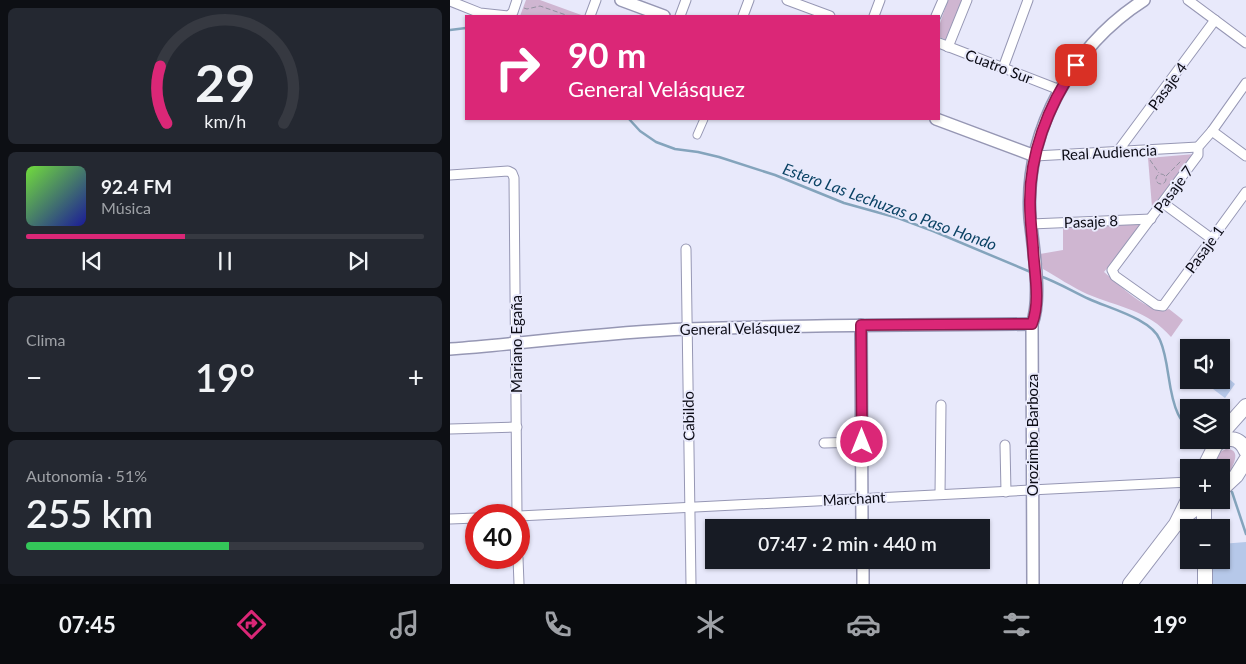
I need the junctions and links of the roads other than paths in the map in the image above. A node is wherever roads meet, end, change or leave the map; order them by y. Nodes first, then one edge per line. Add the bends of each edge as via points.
1 (596, 0) edge
2 (621, 0) edge
3 (686, 0) edge
4 (749, 0) edge
5 (787, 0) edge
6 (880, 0) edge
7 (942, 0) edge
8 (967, 0) edge
9 (1028, 0) edge
10 (1188, 0) edge
11 (450, 1) edge
12 (1142, 1) edge
13 (517, 3) edge
14 (502, 15) edge
15 (510, 15) edge
16 (590, 15) edge
17 (661, 15) edge
18 (680, 15) edge
19 (743, 15) edge
20 (827, 15) edge
21 (874, 15) edge
22 (936, 15) edge
23 (1215, 20) junction
24 (1246, 43) edge
25 (940, 44) edge
26 (948, 47) junction
27 (1003, 68) junction
28 (1246, 83) edge
29 (1060, 90) junction
30 (704, 120) edge
31 (939, 120) edge
32 (1212, 131) junction
33 (697, 135) dead end
34 (1198, 147) junction
35 (1118, 151) junction
36 (1035, 156) junction
37 (1246, 156) edge
38 (450, 175) edge
39 (1246, 192) edge
40 (1162, 203) junction
41 (1151, 219) junction
42 (1031, 224) junction
43 (1212, 239) junction
44 (686, 249) dead end
45 (1163, 306) joint
46 (1032, 324) junction
47 (861, 325) junction
48 (687, 329) junction
49 (516, 344) junction
50 (450, 348) edge
51 (941, 405) dead end
52 (1246, 406) edge
53 (1230, 425) edge
54 (517, 427) junction
55 (450, 429) edge
56 (1230, 438) edge
57 (862, 442) junction
58 (824, 443) dead end
59 (1005, 444) dead end
60 (1246, 450) edge
61 (1246, 460) edge
62 (1230, 482) edge
63 (1180, 483) edge
64 (1032, 491) junction
65 (1006, 492) junction
66 (940, 494) junction
67 (861, 497) junction
68 (518, 504) edge
69 (689, 507) junction
70 (1184, 509) edge
71 (1194, 509) edge
72 (530, 514) edge
73 (465, 519) edge
74 (862, 519) edge
75 (450, 520) edge
76 (1176, 524) junction
77 (518, 569) edge
78 (863, 569) edge
79 (1204, 569) edge
80 (519, 584) edge
81 (691, 584) edge
82 (863, 584) edge
83 (1033, 584) edge
84 (1130, 584) edge
85 (1205, 584) edge

1 - 16 street
2 - 17 street
3 - 18 street
4 - 19 street
5 - 20 street
6 - 21 street
7 - 22 street
8 - 26 street
9 - 27 street
10 - 23 street
11 - 14 street via 480,12
12 - 29 street, Orozimbo Barboza via 1094,42
13 - 15 street
23 - 24 street
23 - 35 street, Pasaje 4
25 - 26 street, Cuatro Sur
26 - 27 street, Cuatro Sur
27 - 29 street, Cuatro Sur
28 - 32 street, Pasaje 7
29 - 36 street, Orozimbo Barboza
30 - 33 street
31 - 36 street, Real Audiencia
32 - 34 street, Pasaje 7
32 - 37 street
34 - 35 street, Real Audiencia
34 - 40 street, Pasaje 7 via 1198,155
35 - 36 street, Real Audiencia
36 - 42 street, Orozimbo Barboza
38 - 49 street, Mariano Egaña via 512,173
39 - 43 street, Pasaje 1
40 - 41 street, Pasaje 7
40 - 43 street
41 - 42 street, Pasaje 8
41 - 45 street, Pasaje 7 via 1112,270 1115,276 1156,305
42 - 46 street, Orozimbo Barboza via 1036,286
43 - 45 street, Pasaje 1
44 - 48 street, Cabildo
46 - 47 street, General Velásquez
46 - 64 street, Orozimbo Barboza
47 - 48 street, General Velásquez
47 - 57 street
48 - 49 street, General Velásquez
48 - 69 street, Cabildo
49 - 50 street, General Velásquez
49 - 54 street, Mariano Egaña
51 - 66 street
52 - 53 main road
54 - 55 street
54 - 68 street, Mariano Egaña
56 - 60 main road via 1239,441
57 - 58 street
57 - 67 street
59 - 65 street
61 - 62 main road
63 - 64 street, Marchant
64 - 65 street, Marchant
64 - 83 street, Orozimbo Barboza
65 - 66 street, Marchant
66 - 67 street, Marchant
67 - 69 street, Marchant
67 - 74 street
69 - 72 street, Marchant
69 - 81 street, Cabildo
70 - 76 main road
71 - 76 main road
73 - 75 street
76 - 84 main road
77 - 80 street
78 - 82 street
79 - 85 main road

